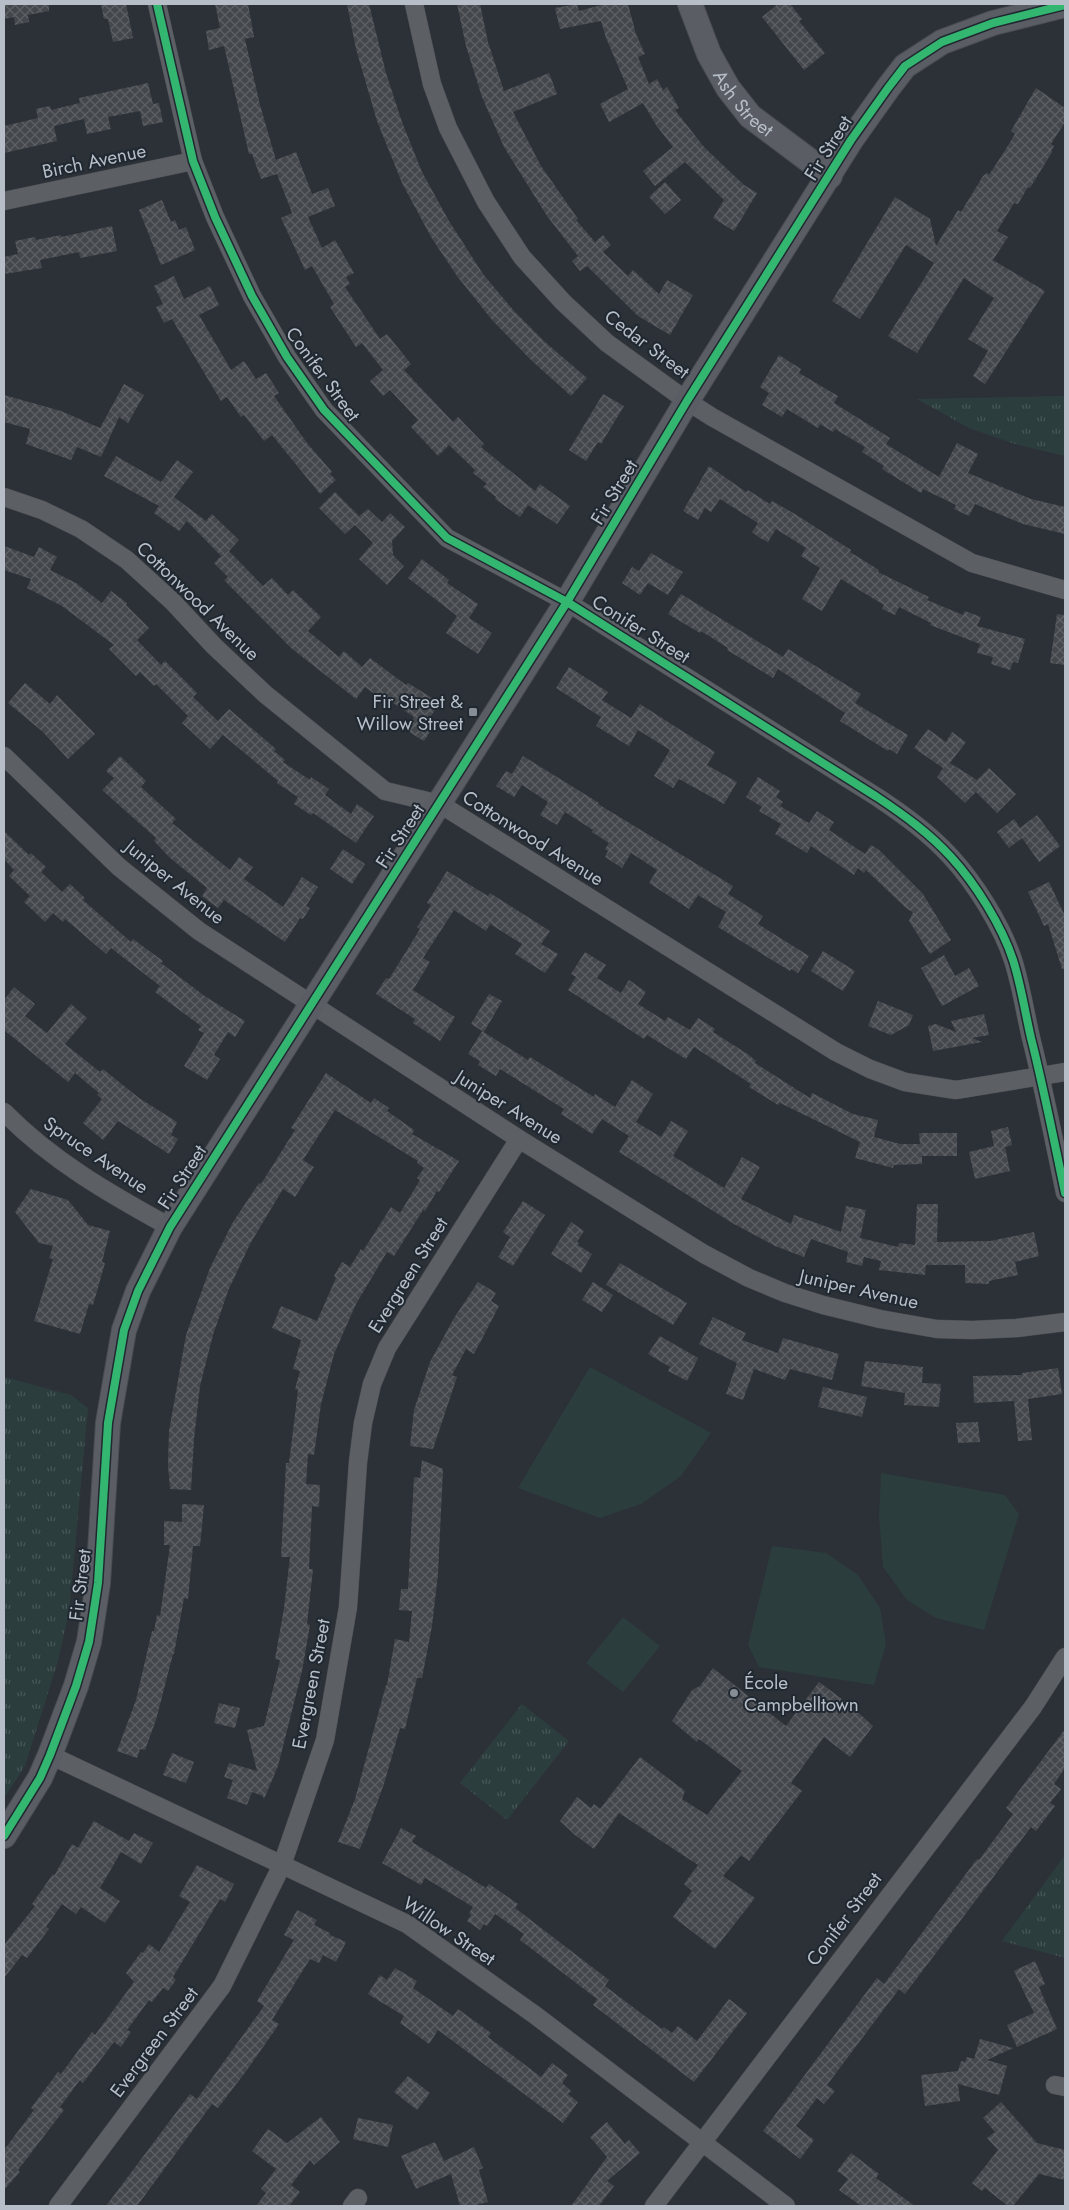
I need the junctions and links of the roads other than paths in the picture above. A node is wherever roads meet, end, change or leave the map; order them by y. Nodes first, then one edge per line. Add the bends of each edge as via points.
1 (157, 4) edge
2 (414, 4) edge
3 (690, 4) edge
4 (1065, 5) edge
5 (192, 161) junction
6 (830, 176) junction
7 (4, 201) edge
8 (687, 401) junction
9 (4, 497) edge
10 (1065, 590) edge
11 (567, 602) junction
12 (4, 756) edge
13 (440, 804) junction
14 (311, 1006) junction
15 (1065, 1072) edge
16 (1041, 1077) junction
17 (4, 1112) edge
18 (519, 1139) junction
19 (1065, 1193) edge
20 (170, 1226) junction
21 (1065, 1322) edge
22 (1065, 1656) edge
23 (50, 1755) junction
24 (4, 1836) edge
25 (282, 1865) junction
26 (702, 2143) junction
27 (58, 2206) edge
28 (654, 2206) edge
29 (786, 2206) edge

1 - 5 street, Conifer Street
2 - 8 street, Cedar Street via 432,84 448,128 486,202 522,257 607,343
3 - 6 street, Ash Street via 709,54 728,88 750,116
4 - 6 street, Fir Street via 963,33 942,42 905,66 851,140
5 - 7 street, Birch Avenue
5 - 11 street, Conifer Street via 252,296 286,357 324,410 447,538
6 - 8 street, Fir Street
8 - 10 street, Cedar Street via 972,563
8 - 11 street, Fir Street
9 - 13 street, Cottonwood Avenue via 42,510 81,529 127,560 265,694 385,791
11 - 13 street, Fir Street
11 - 16 street, Conifer Street via 906,816 952,858 996,924 1012,959
12 - 14 street, Juniper Avenue via 119,867 199,931
13 - 14 street, Fir Street
13 - 16 street, Cottonwood Avenue via 836,1052 870,1069 905,1082 956,1090
14 - 18 street, Juniper Avenue
14 - 20 street, Fir Street
15 - 16 street, Cottonwood Avenue
16 - 19 street, Conifer Street
17 - 20 street, Spruce Avenue via 23,1132 105,1191
18 - 21 street, Juniper Avenue via 704,1254 785,1293 880,1319 937,1329 1017,1328
18 - 25 street, Evergreen Street via 387,1348 372,1384 358,1462 348,1607 325,1740
20 - 23 street, Fir Street via 138,1291 124,1330 108,1423 98,1583 89,1642
22 - 26 street, Conifer Street via 1033,1707
23 - 24 street, Fir Street via 40,1778
23 - 25 street, Willow Street
25 - 26 street, Willow Street via 407,1924 535,2015
25 - 27 street, Evergreen Street via 222,1986
26 - 28 street, Conifer Street
26 - 29 street, Willow Street

